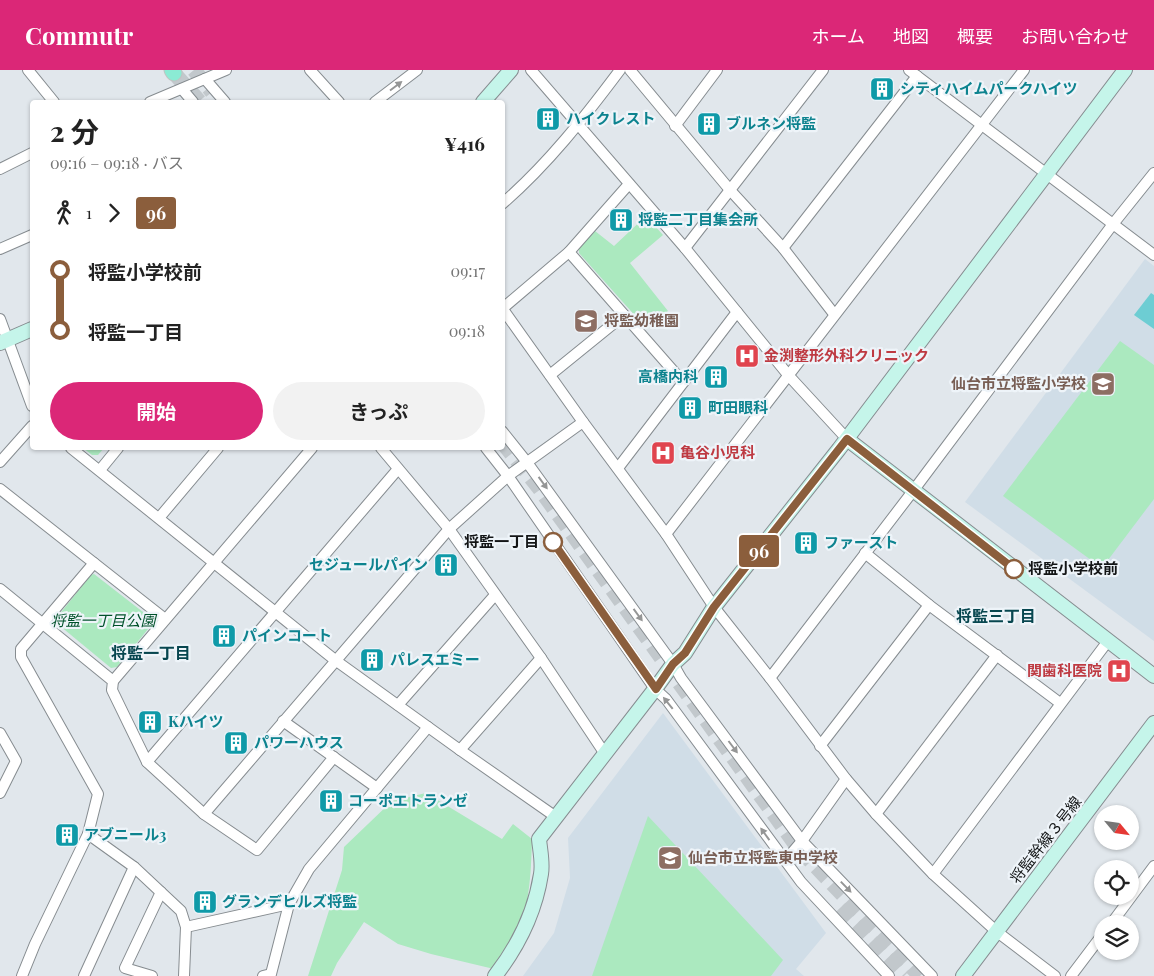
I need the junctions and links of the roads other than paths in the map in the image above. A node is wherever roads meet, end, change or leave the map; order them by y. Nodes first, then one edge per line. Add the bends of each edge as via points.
1 (28, 70) edge
2 (226, 70) edge
3 (310, 70) edge
4 (416, 70) edge
5 (511, 70) edge
6 (531, 70) edge
7 (620, 70) edge
8 (630, 70) edge
9 (717, 70) edge
10 (823, 70) edge
11 (1024, 70) edge
12 (1125, 70) edge
13 (913, 73) edge
14 (205, 79) junction
15 (182, 89) junction
16 (52, 100) edge
17 (155, 100) edge
18 (191, 100) edge
19 (223, 100) edge
20 (337, 100) edge
21 (378, 100) edge
22 (485, 100) edge
23 (578, 125) junction
24 (982, 125) junction
25 (675, 126) junction
26 (30, 154) edge
27 (0, 169) edge
28 (1154, 172) edge
29 (1047, 174) junction
30 (629, 184) junction
31 (730, 190) junction
32 (505, 201) edge
33 (1113, 224) junction
34 (30, 236) edge
35 (685, 248) junction
36 (783, 248) junction
37 (0, 249) edge
38 (569, 252) junction
39 (1154, 255) edge
40 (505, 306) edge
41 (505, 311) edge
42 (737, 312) junction
43 (834, 314) junction
44 (624, 315) junction
45 (0, 319) edge
46 (30, 330) edge
47 (4, 341) edge
48 (550, 375) junction
49 (789, 376) junction
50 (683, 382) junction
51 (30, 401) edge
52 (583, 422) junction
53 (30, 428) edge
54 (505, 435) edge
55 (847, 439) junction
56 (74, 450) edge
57 (116, 450) edge
58 (216, 450) edge
59 (310, 450) edge
60 (383, 450) edge
61 (488, 450) edge
62 (526, 461) junction
63 (0, 462) edge
64 (398, 468) junction
65 (618, 468) junction
66 (100, 470) junction
67 (508, 476) junction
68 (0, 489) edge
69 (913, 492) junction
70 (159, 518) junction
71 (449, 529) junction
72 (666, 534) junction
73 (866, 553) junction
74 (214, 562) junction
75 (94, 563) junction
76 (0, 589) edge
77 (496, 595) junction
78 (929, 605) junction
79 (714, 607) junction
80 (275, 612) junction
81 (165, 619) junction
82 (42, 623) junction
83 (1108, 641) junction
84 (997, 655) junction
85 (541, 658) junction
86 (335, 660) junction
87 (673, 664) junction
88 (1154, 676) edge
89 (770, 678) junction
90 (113, 680) junction
91 (656, 689) junction
92 (1060, 703) junction
93 (398, 705) junction
94 (283, 721) junction
95 (1154, 724) edge
96 (428, 727) junction
97 (0, 733) edge
98 (820, 746) junction
99 (460, 750) junction
100 (605, 754) junction
101 (334, 757) junction
102 (147, 762) junction
103 (846, 779) junction
104 (377, 788) junction
105 (0, 793) edge
106 (204, 814) junction
107 (876, 814) junction
108 (556, 817) junction
109 (88, 834) junction
110 (802, 841) junction
111 (785, 861) junction
112 (1154, 866) edge
113 (134, 867) junction
114 (933, 874) junction
115 (161, 892) junction
116 (289, 904) junction
117 (1117, 915) edge
118 (186, 927) junction
119 (996, 931) junction
120 (1094, 945) edge
121 (22, 976) edge
122 (84, 976) edge
123 (152, 976) edge
124 (184, 976) edge
125 (264, 976) edge
126 (495, 976) edge
127 (888, 976) edge
128 (932, 976) edge
129 (964, 976) edge
130 (1055, 976) edge
131 (1071, 976) edge

1 - 16 street
2 - 14 street
3 - 20 street
21 -> 4 street
5 - 22 street
6 - 23 street
7 - 23 street
8 - 25 street
9 - 25 street
10 - 31 street
11 - 24 street
12 - 29 street
13 - 24 street
13 - 36 street
14 - 15 street
14 - 19 street
15 - 17 street
15 - 18 street
23 - 30 street
23 - 32 street
24 - 29 street
24 - 43 street
25 - 31 street
26 - 27 street
28 - 33 street
29 - 33 street
29 - 55 street
30 - 35 street
30 - 38 street
31 - 35 street
31 - 36 street
33 - 39 street
33 - 69 street
34 - 37 street
35 - 42 street
36 - 43 street
38 - 40 street
38 - 44 street
41 - 48 street
42 - 49 street
42 - 50 street
43 - 49 street
44 - 48 street
44 - 50 street
45 - 47 street
46 - 47 street
47 - 51 street
48 - 52 street
49 - 55 street
49 - 72 street
50 - 65 street
52 - 62 street
52 - 65 street
53 - 63 street
54 - 62 street
55 - 69 street
55 - 79 street
56 - 66 street
57 - 66 street
58 - 70 street
59 - 74 street
60 - 64 street
61 - 67 street
62 - 67 street
62 -> 87 street
64 - 71 street
64 - 80 street
65 - 72 street
66 - 70 street
67 - 71 street
67 - 91 street
68 - 75 street
69 - 73 street
69 - 83 street
70 - 74 street
71 - 77 street
71 - 86 street
72 - 79 street
73 - 78 street
73 - 89 street
74 - 80 street
74 - 81 street
75 - 81 street
75 - 82 street
76 - 82 street
77 - 85 street
77 - 93 street
78 - 84 street
78 - 98 street
79 - 87 street via 685,653
79 - 89 street
80 - 86 street
80 - 102 street
81 - 90 street
82 - 90 street
82 - 109 street via 21,649 22,657 98,794
83 - 88 street
83 - 92 street
84 - 92 street
84 - 107 street
85 - 99 street
85 - 100 street
86 - 93 street
86 - 94 street
87 - 91 street
87 -> 110 street
89 - 98 street
90 - 102 street via 112,690
91 - 100 street
111 -> 91 street via 666,698
92 - 114 street
93 - 96 street
94 - 101 street
94 - 106 street
95 - 119 street, 将監幹線３号線
96 - 99 street
96 - 104 street
97 - 105 street via 16,761
98 - 103 street
99 - 108 street
100 - 108 street
101 - 104 street
101 - 106 street via 257,850
102 - 106 street
103 - 107 street
103 - 110 street
104 - 116 street via 309,869
107 - 114 street
108 - 126 street via 539,839 541,872 529,919 515,950
109 - 113 street
109 - 121 street
110 - 111 street
110 -> 128 street
111 - 127 street
112 - 117 street
113 - 115 street
113 - 122 street
114 - 119 street
115 - 118 street via 181,911
115 - 123 street via 125,968
116 - 118 street
116 - 125 street via 271,974
118 - 124 street
119 - 129 street, 将監幹線３号線
119 - 130 street
120 - 131 street

